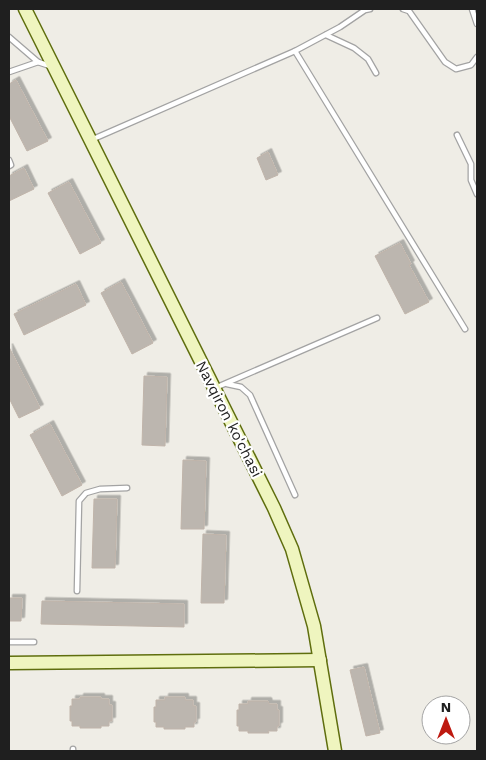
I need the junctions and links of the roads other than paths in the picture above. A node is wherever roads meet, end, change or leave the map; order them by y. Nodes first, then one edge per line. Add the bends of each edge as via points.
1 (25, 9) edge
2 (370, 9) edge
3 (403, 9) edge
4 (472, 9) edge
5 (477, 24) edge
6 (326, 34) junction
7 (9, 37) edge
8 (295, 51) junction
9 (477, 57) edge
10 (38, 62) junction
11 (54, 68) junction
12 (9, 72) edge
13 (376, 73) dead end
14 (457, 135) dead end
15 (90, 141) junction
16 (9, 160) edge
17 (9, 166) edge
18 (477, 194) edge
19 (377, 318) dead end
20 (465, 329) dead end
21 (220, 386) junction
22 (127, 488) dead end
23 (295, 495) dead end
24 (77, 591) dead end
25 (9, 642) edge
26 (34, 642) dead end
27 (320, 660) junction
28 (9, 663) edge
29 (332, 750) edge

1 - 11 main road, Navqiron ko'chasi
2 - 6 lane
3 - 9 lane via 409,11 444,62 456,69 471,65
4 - 5 lane
6 - 8 lane
6 - 13 lane via 361,53
7 - 10 lane
8 - 15 lane
8 - 20 lane
10 - 11 lane
10 - 12 lane
11 - 15 main road, Navqiron ko'chasi
14 - 18 lane via 471,164 471,180
15 - 21 main road, Navqiron ko'chasi
16 - 17 lane
19 - 21 lane
21 - 23 lane via 241,387 250,395
21 - 27 main road, Navqiron ko'chasi via 292,548
22 - 24 lane via 86,493 79,502
25 - 26 lane
27 - 28 main road
27 - 29 main road, Navqiron ko'chasi

